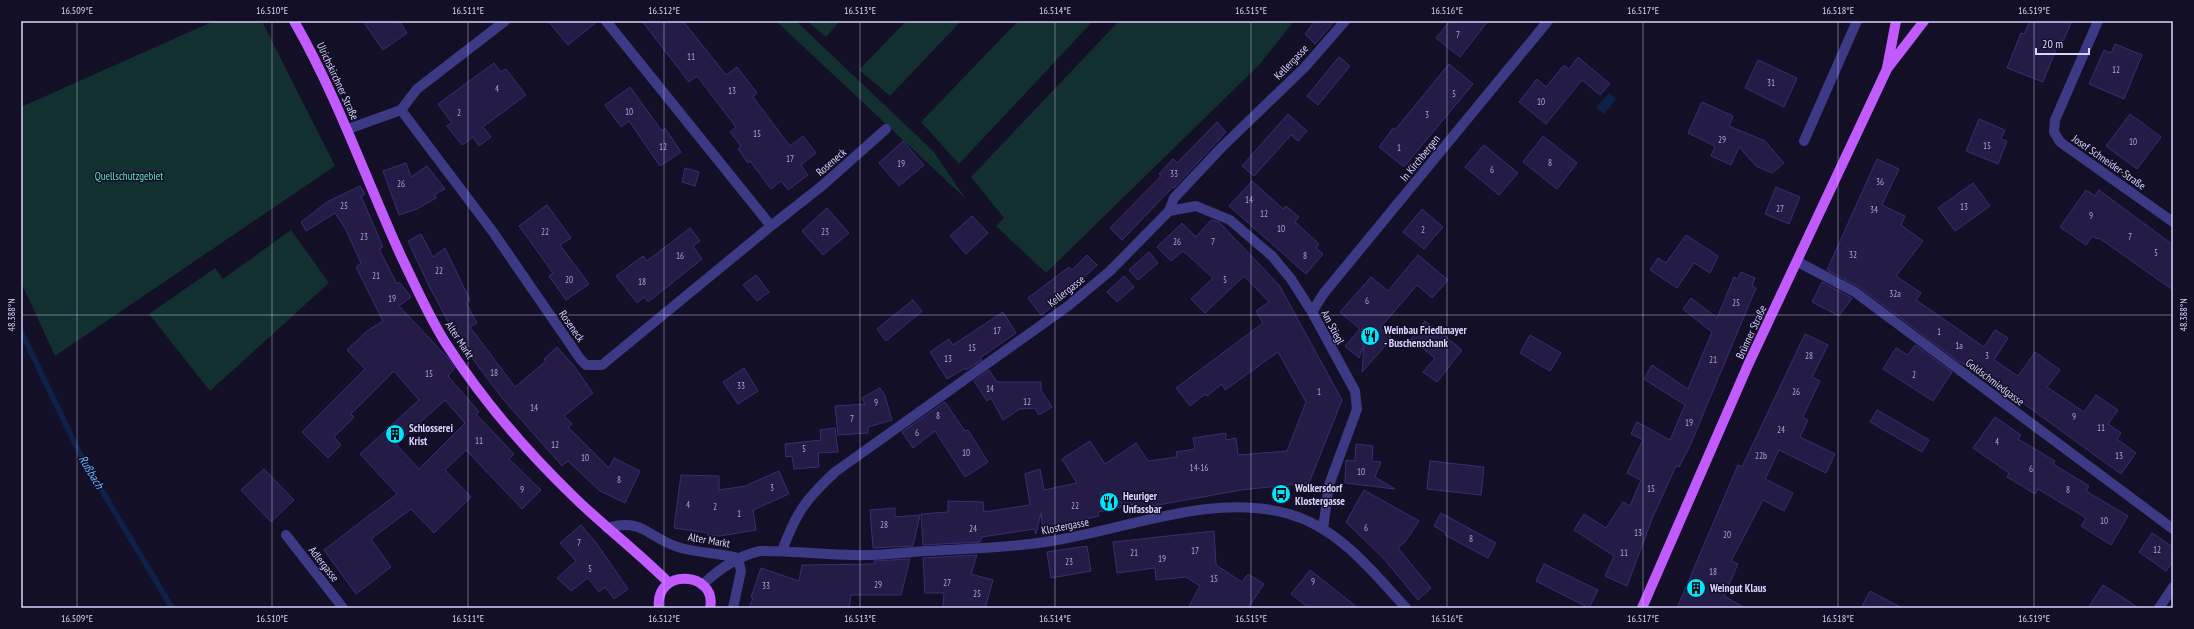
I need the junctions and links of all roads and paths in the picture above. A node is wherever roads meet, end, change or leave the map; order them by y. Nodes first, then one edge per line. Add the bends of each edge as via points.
1 (294, 21) edge
2 (505, 21) edge
3 (606, 21) edge
4 (1345, 21) edge
5 (1548, 21) edge
6 (1857, 21) edge
7 (1896, 21) edge
8 (1924, 21) edge
9 (2098, 21) edge
10 (1887, 70) junction
11 (401, 110) junction
12 (348, 129) junction
13 (886, 129) dead end
14 (1804, 141) dead end
15 (1169, 211) junction
16 (2173, 222) edge
17 (771, 226) junction
18 (1798, 262) junction
19 (1312, 312) junction
20 (607, 528) junction
21 (1323, 529) junction
22 (2173, 529) edge
23 (286, 535) dead end
24 (782, 551) junction
25 (738, 558) junction
26 (669, 583) junction
27 (702, 585) junction
28 (2173, 587) edge
29 (343, 608) edge
30 (659, 608) edge
31 (710, 608) edge
32 (733, 608) edge
33 (1406, 608) edge
34 (1642, 608) edge
35 (2159, 608) edge

1 - 12 main road, Ulrichskirchner Straße
2 - 11 street via 418,89
3 - 17 street
4 - 15 street, Kellergasse via 1305,66 1174,198
5 - 19 street, In Kirchbergen via 1324,293
6 - 14 street
7 - 10 main road, Brünner Straße
8 - 10 main road, Brünner Straße
9 - 16 street, Josef Schneider-Straße via 2055,120 2054,132 2060,142
10 - 18 main road, Brünner Straße
11 - 12 street
11 - 17 street, Roseneck via 493,232 586,365 602,365 610,359
12 - 20 main road, Alter Markt via 375,200 420,297 445,342 509,427 573,496
13 - 17 street, Roseneck via 823,185
15 - 19 street, Am Stiegl via 1196,206 1230,220 1272,256 1292,279
15 - 24 street, Kellergasse via 1110,270 1068,306 835,472 809,496 792,522
18 - 22 street, Goldschmiedgasse via 1855,292
18 - 34 main road, Brünner Straße via 1748,365
19 - 21 street, Am Stiegl via 1355,391 1358,404 1329,485
20 - 25 street, Alter Markt via 636,525 672,545
20 - 26 main road, Alter Markt
21 - 24 street, Klostergasse via 1290,514 1231,507 1154,519 1039,543 854,555
21 - 33 street, Klostergasse via 1349,549
23 - 29 street, Adlergasse
24 - 25 street, Klostergasse via 760,551
25 - 27 street, Klostergasse
25 - 32 street, Alter Markt via 741,572
26 - 27 main road via 676,579 690,578
26 - 30 main road via 661,593
27 - 31 main road via 710,598
28 - 35 street

